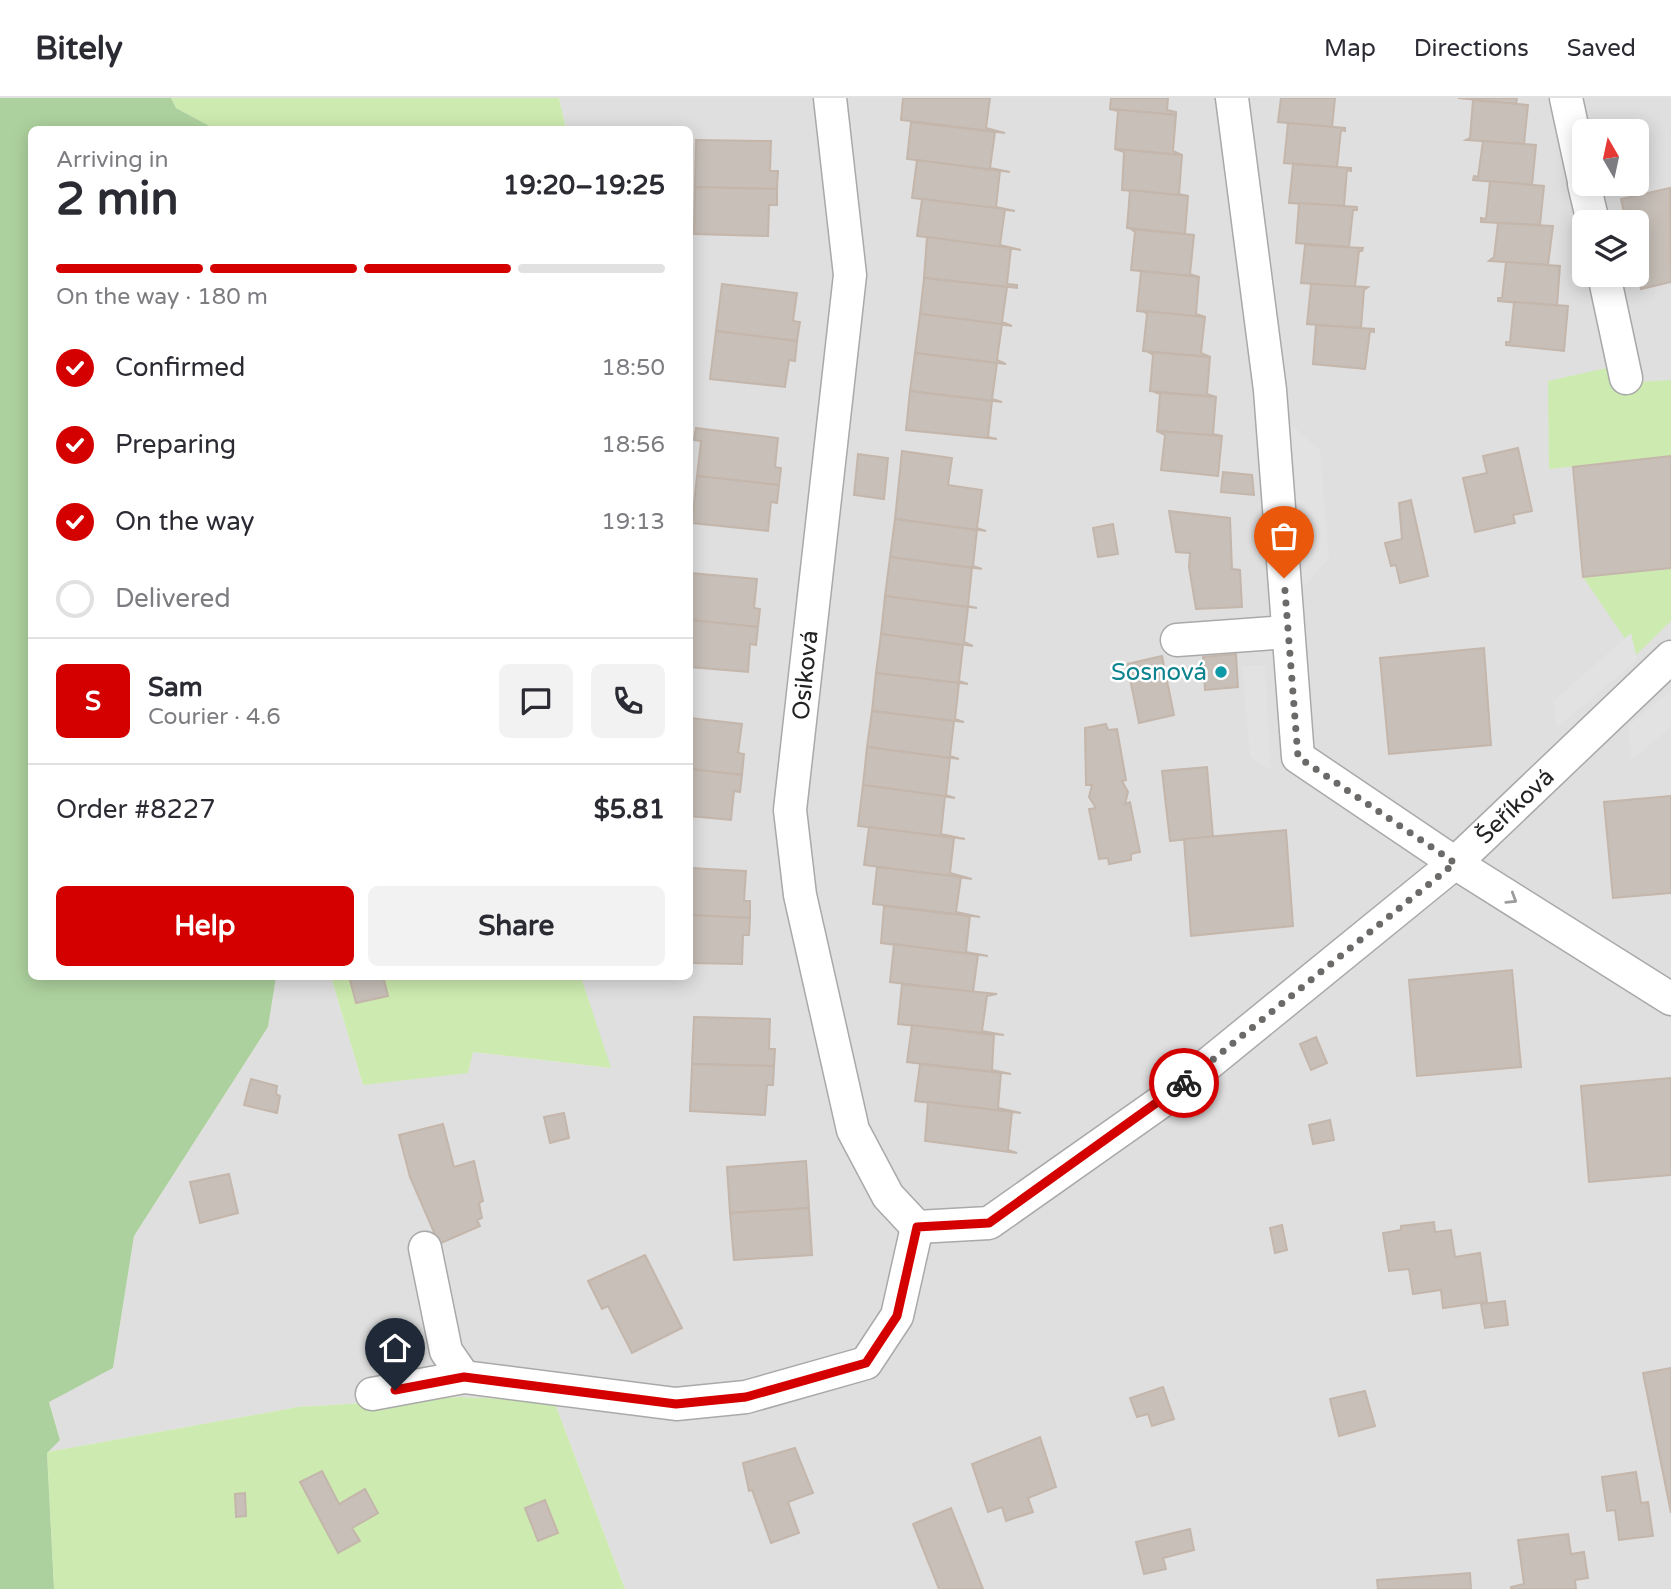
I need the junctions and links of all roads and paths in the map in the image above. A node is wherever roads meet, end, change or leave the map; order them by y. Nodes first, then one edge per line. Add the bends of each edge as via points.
1 (830, 98) edge
2 (1232, 98) edge
3 (1566, 98) edge
4 (1572, 126) edge
5 (1607, 287) edge
6 (1626, 378) dead end
7 (1288, 632) junction
8 (1177, 640) dead end
9 (1671, 657) edge
10 (1455, 863) junction
11 (1671, 999) edge
12 (917, 1227) junction
13 (425, 1248) dead end
14 (464, 1377) junction
15 (372, 1394) dead end

1 - 12 street, Osiková via 850,275 790,810 800,895 853,1130 888,1196
2 - 7 street via 1270,390
3 - 4 street
5 - 6 street
7 - 8 street
7 - 10 street via 1298,757
9 - 10 street, Šeříková
10 -> 11 street
10 - 12 street, Šeříková via 1165,1099 989,1223
12 - 14 street via 897,1316 866,1363 746,1397 676,1404
13 - 14 street via 446,1351
14 - 15 street

